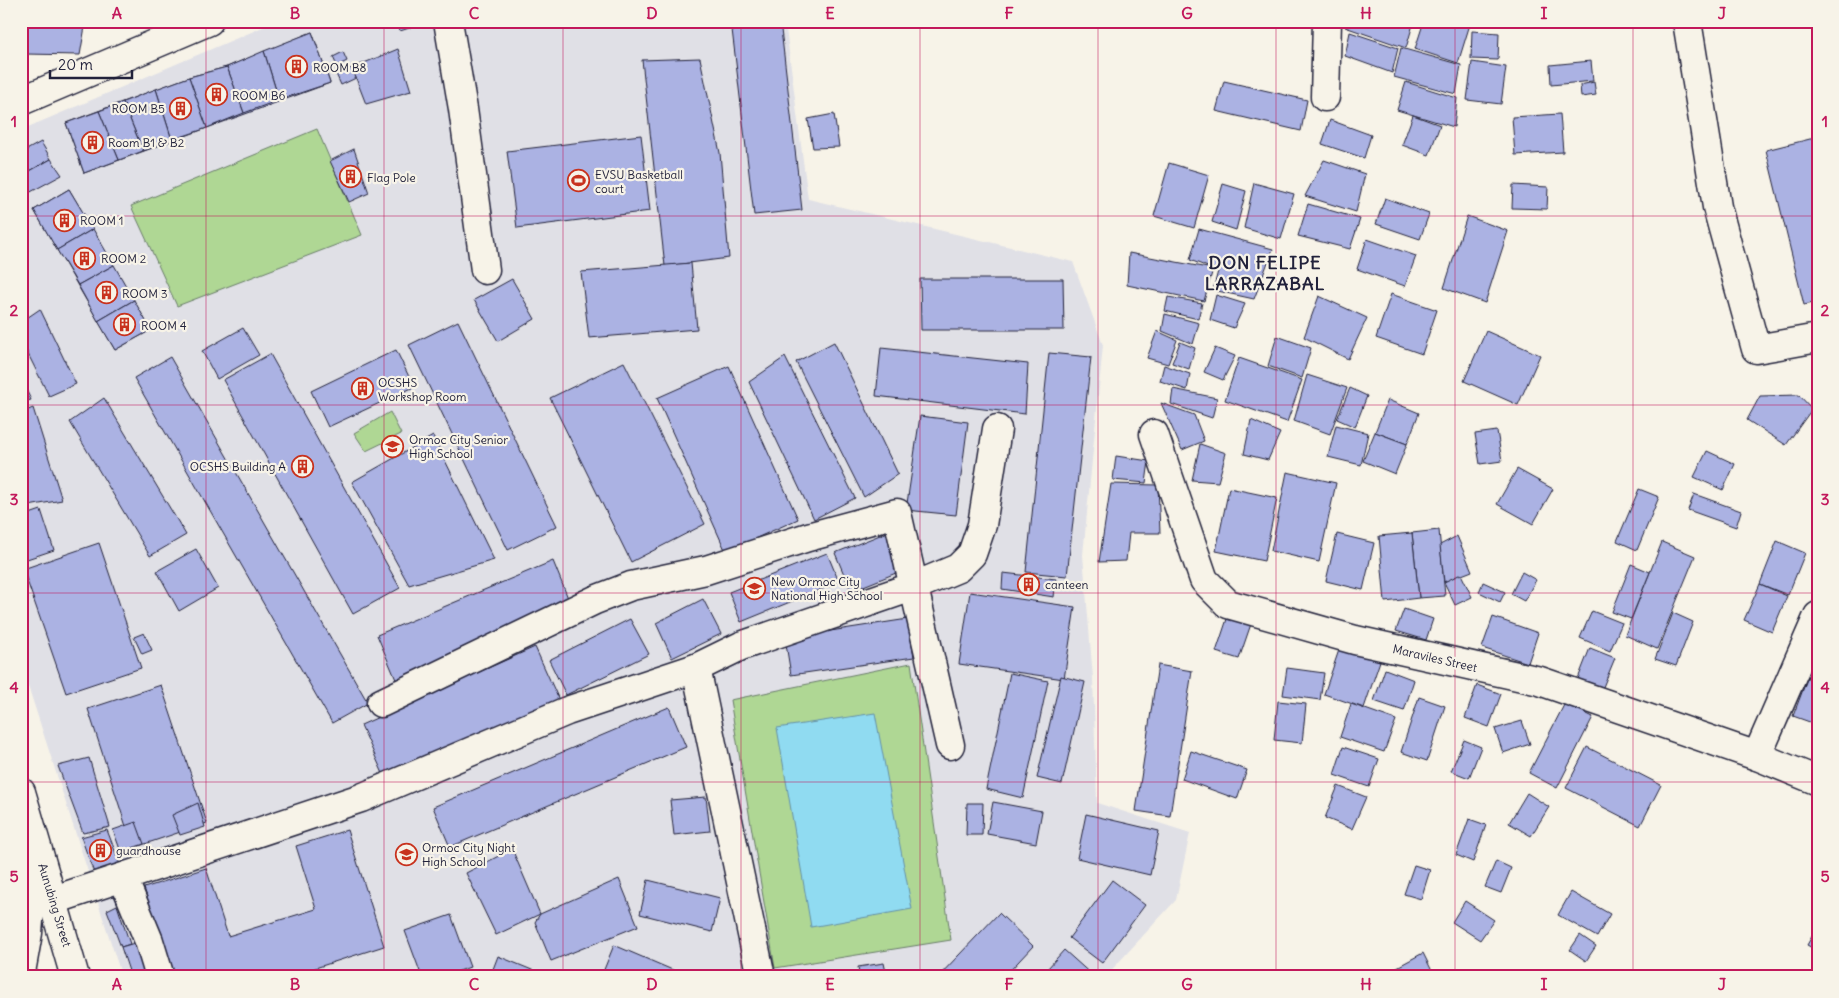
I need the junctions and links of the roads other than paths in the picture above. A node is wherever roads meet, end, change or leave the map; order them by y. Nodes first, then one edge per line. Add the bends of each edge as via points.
1 (209, 21) edge
2 (448, 21) edge
3 (1327, 21) edge
4 (1687, 21) edge
5 (1325, 97) dead end
6 (21, 101) edge
7 (485, 270) dead end
8 (1818, 338) edge
9 (997, 429) dead end
10 (1154, 434) dead end
11 (916, 586) junction
12 (1818, 616) edge
13 (696, 668) junction
14 (381, 704) dead end
15 (950, 746) dead end
16 (1758, 756) junction
17 (1818, 780) edge
18 (21, 792) edge
19 (34, 834) junction
20 (123, 878) junction
21 (54, 900) junction
22 (21, 972) edge
23 (75, 977) edge
24 (160, 977) edge
25 (761, 977) edge

1 - 6 street
2 - 7 street
3 - 5 street
4 - 8 street via 1717,206 1756,349
9 - 11 street via 982,526 972,554 958,568
10 - 16 street, Maraviles Street via 1204,580 1228,604 1355,640 1540,681
11 - 13 street via 741,646
11 - 14 street via 898,513 808,537 706,570 613,592
11 - 15 street
12 - 16 street
13 - 20 street via 566,710 360,798
13 - 25 street
16 - 17 street, Maraviles Street
18 - 19 street, Aunubing Street
19 - 21 street, Aunubing Street
19 - 22 street, Aunubing Street via 34,881
20 - 21 street
20 - 24 street
21 - 23 street, Aunubing Street

